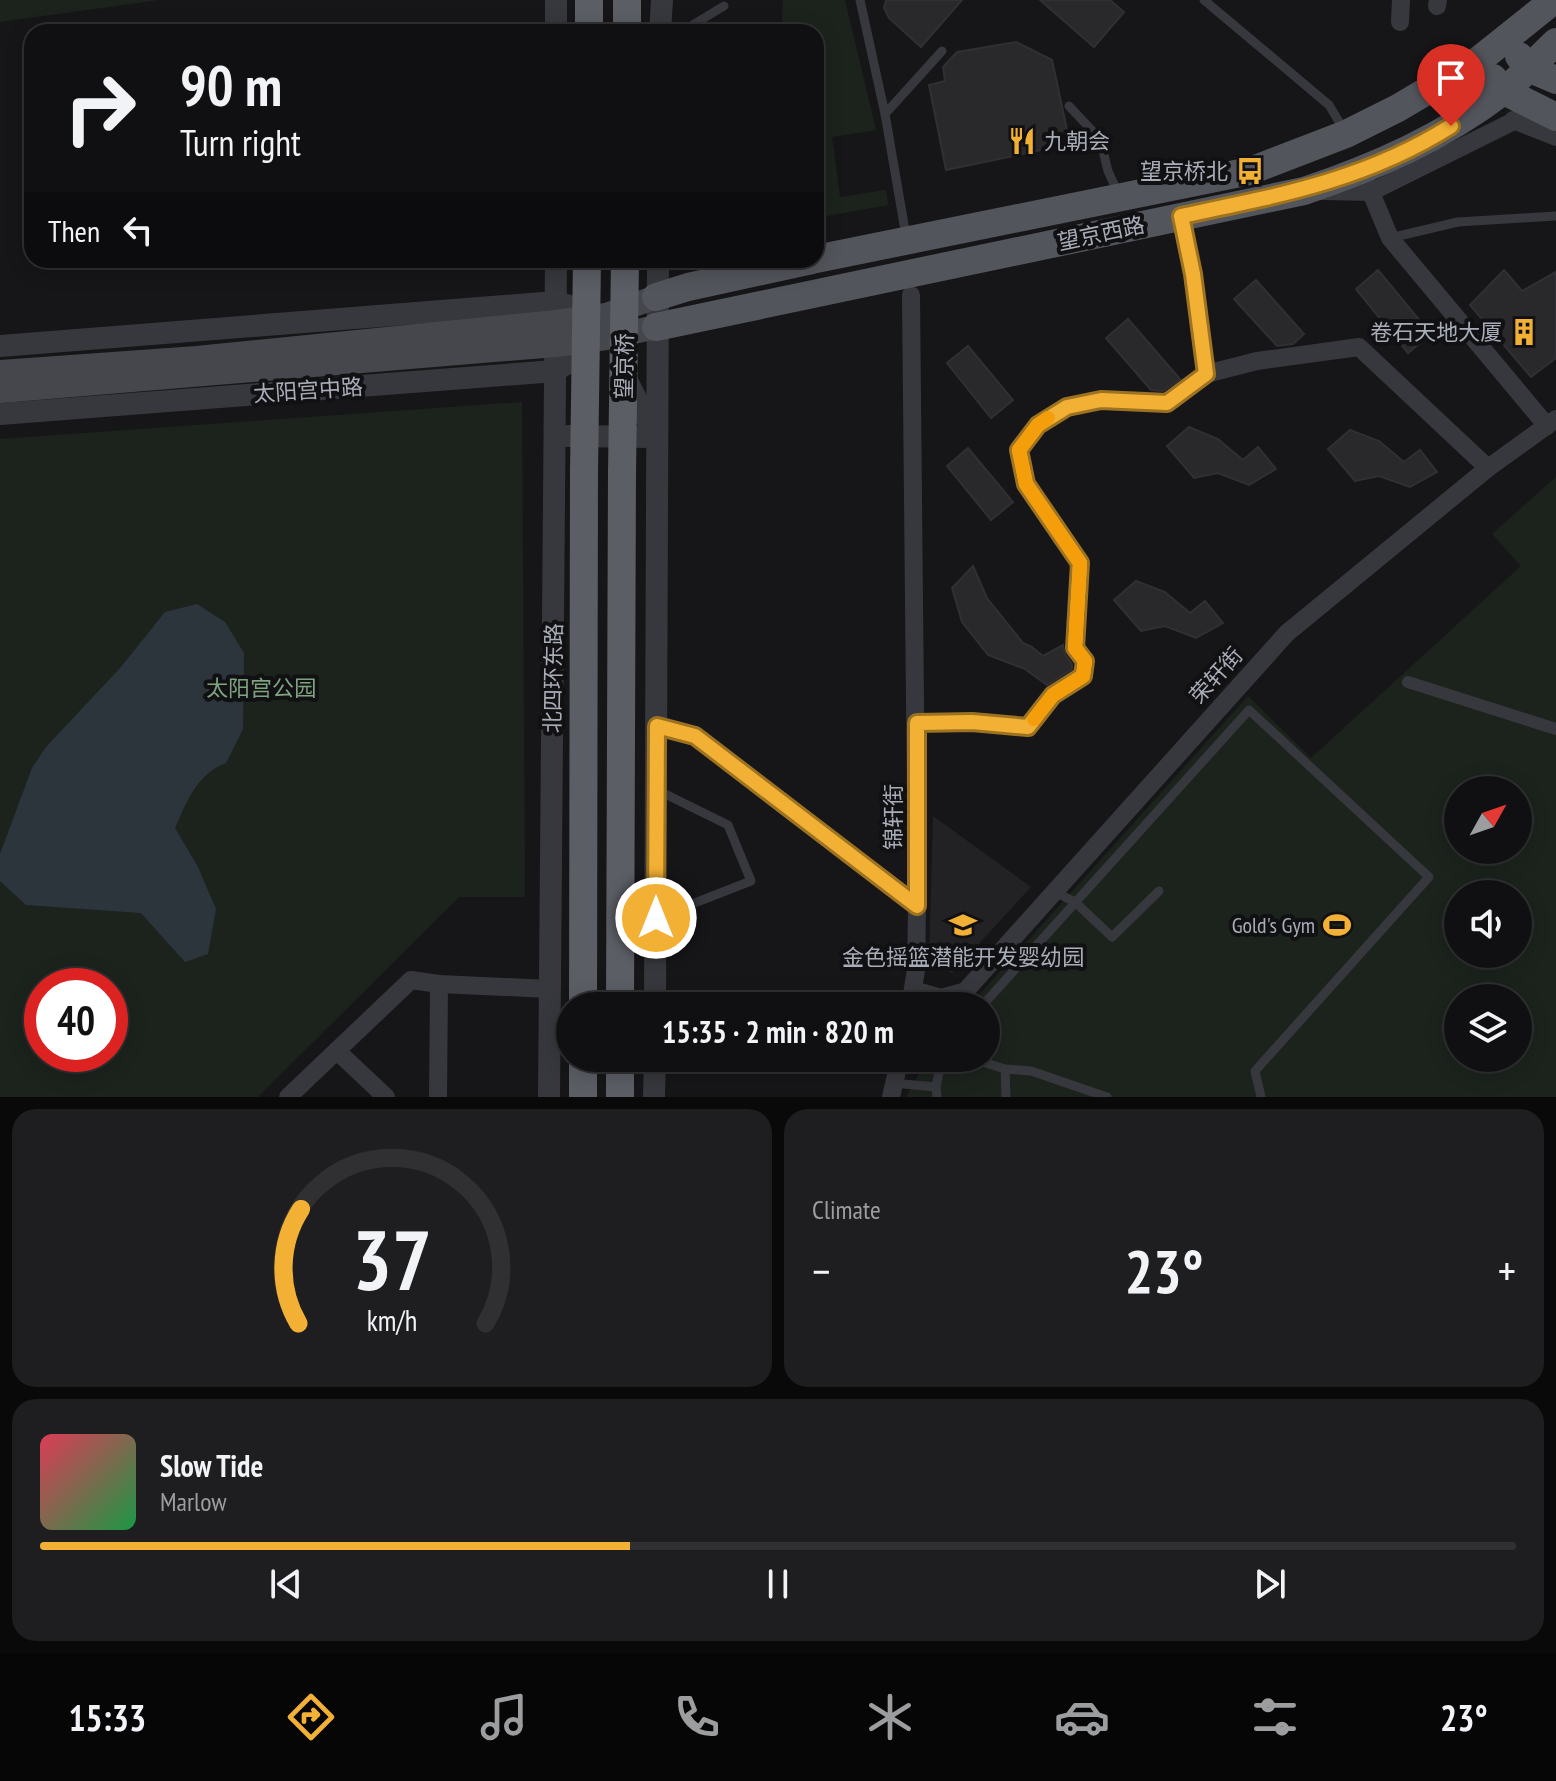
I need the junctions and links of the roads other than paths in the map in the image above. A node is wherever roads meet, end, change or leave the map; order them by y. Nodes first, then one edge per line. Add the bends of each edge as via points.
1 (556, 0) edge
2 (589, 0) edge
3 (627, 0) edge
4 (662, 0) edge
5 (860, 0) edge
6 (1204, 0) edge
7 (1401, 0) edge
8 (1554, 0) edge
9 (724, 6) dead end
10 (1400, 22) dead end
11 (556, 24) edge
12 (589, 24) edge
13 (627, 24) edge
14 (660, 24) edge
15 (694, 24) edge
16 (1505, 40) junction
17 (1556, 42) edge
18 (942, 51) dead end
19 (1479, 60) junction
20 (1542, 67) edge
21 (1556, 80) edge
22 (1504, 91) junction
23 (1069, 106) dead end
24 (885, 114) junction
25 (1514, 121) junction
26 (1553, 123) edge
27 (1346, 134) junction
28 (1366, 181) junction
29 (1119, 196) junction
30 (1181, 216) junction
31 (1556, 216) edge
32 (1390, 238) junction
33 (907, 239) junction
34 (824, 258) edge
35 (556, 268) edge
36 (578, 268) edge
37 (587, 268) edge
38 (625, 268) edge
39 (658, 268) edge
40 (777, 268) edge
41 (911, 295) dead end
42 (656, 297) junction
43 (556, 323) junction
44 (606, 327) junction
45 (656, 327) junction
46 (111, 337) junction
47 (0, 346) edge
48 (197, 358) junction
49 (555, 371) junction
50 (0, 372) edge
51 (1206, 374) junction
52 (169, 377) junction
53 (0, 391) edge
54 (111, 405) junction
55 (0, 414) edge
56 (1552, 422) edge
57 (555, 436) junction
58 (656, 437) junction
59 (1488, 468) junction
60 (584, 472) joint
61 (1408, 682) dead end
62 (917, 723) junction
63 (657, 726) junction
64 (1556, 729) edge
65 (657, 790) junction
66 (1053, 891) junction
67 (1159, 891) dead end
68 (1075, 902) junction
69 (917, 906) junction
70 (656, 918) junction
71 (439, 984) junction
72 (550, 989) junction
73 (583, 992) edge
74 (620, 992) edge
75 (655, 992) edge
76 (912, 992) edge
77 (963, 992) edge
78 (995, 992) edge
79 (337, 1051) junction
80 (1000, 1067) edge
81 (1005, 1069) junction
82 (583, 1072) edge
83 (620, 1072) edge
84 (655, 1072) edge
85 (940, 1072) edge
86 (898, 1074) edge
87 (936, 1092) edge
88 (288, 1097) edge
89 (386, 1097) edge
90 (438, 1097) edge
91 (549, 1097) edge
92 (583, 1097) edge
93 (620, 1097) edge
94 (654, 1097) edge
95 (1006, 1097) edge
96 (1107, 1097) edge
97 (1261, 1097) edge

1 - 11 street
2 - 12 highway
3 - 13 highway
4 - 14 street
5 - 24 lane
6 - 27 lane via 1329,105
7 - 10 street
8 - 16 main road, 望京西路
9 - 15 lane
16 - 19 main road, 望京西路
16 - 20 main road
17 - 20 main road, 望京西路
18 - 24 lane
19 - 22 main road
19 - 27 main road, 望京西路
20 - 21 main road
20 - 22 main road, 望京西路
22 - 25 street
22 - 26 main road
22 - 28 main road, 望京西路
23 - 29 lane via 1100,139
24 - 33 lane
25 - 26 street
25 - 28 street
27 - 29 main road, 望京西路 via 1250,171
28 - 30 main road, 望京西路
28 - 32 street
29 - 33 main road, 望京西路
30 - 45 main road, 望京西路
30 - 51 street
31 - 32 lane via 1458,222
32 - 56 street
33 - 34 main road, 望京西路
35 - 43 street, 北四环东路
36 - 44 street
37 - 60 highway, 望京桥, bridge
38 - 74 highway, 望京桥, bridge
39 - 42 street
40 - 42 main road, 望京西路
41 - 62 street, 锦轩街
42 - 44 main road
42 - 45 street
43 - 44 main road
43 - 46 street
43 - 48 main road, 太阳宫中路
43 - 49 street, 北四环东路
43 - 52 main road, 太阳宫中路
44 - 45 main road
44 - 49 street, 太阳宫中路
44 - 58 street
45 - 58 street
46 - 47 street
46 - 48 street
48 - 50 main road, 太阳宫中路
49 - 54 street, 太阳宫中路
49 - 57 street, 北四环东路
51 - 59 street via 1359,347
51 - 62 street via 1167,403 1101,400 1067,407 1038,425 1019,450 1026,484 1080,563 1075,648 1085,661 1083,676 1053,695 1028,727
52 - 53 main road, 太阳宫中路
52 - 54 street
54 - 55 street, 太阳宫中路
56 - 59 street, 荣轩街
57 - 58 street
57 - 72 street, 北四环东路
58 - 63 street
59 - 66 street, 荣轩街 via 1287,633
60 - 73 highway, 北四环东路
61 - 64 street
62 - 69 street, 锦轩街
63 - 65 street
63 - 69 street via 695,736
65 - 70 street
65 - 70 lane via 728,825 751,881
66 - 68 lane
66 - 77 street, 荣轩街
67 - 68 lane via 1112,937
68 - 78 lane
68 - 97 lane via 1249,710 1429,877 1255,1071
69 - 76 street, 锦轩街
70 - 75 street
71 - 72 street
71 - 79 street via 411,980
71 - 90 street
72 - 91 street, 北四环东路
79 - 88 street
79 - 89 street
80 - 81 lane
81 - 95 lane
81 - 96 lane via 1031,1071
82 - 92 highway
83 - 93 highway
84 - 94 street
85 - 87 lane
86 - 87 lane

